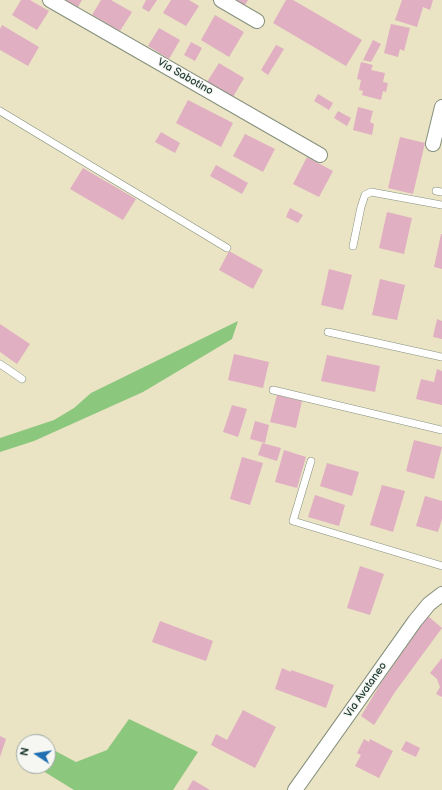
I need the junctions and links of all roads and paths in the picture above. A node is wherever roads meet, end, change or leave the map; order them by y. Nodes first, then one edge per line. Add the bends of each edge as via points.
1 (50, 0) edge
2 (221, 0) edge
3 (257, 22) dead end
4 (442, 107) edge
5 (0, 111) edge
6 (433, 144) dead end
7 (320, 154) dead end
8 (442, 205) edge
9 (353, 246) dead end
10 (227, 248) dead end
11 (328, 332) dead end
12 (442, 357) edge
13 (0, 364) edge
14 (22, 379) dead end
15 (273, 390) dead end
16 (442, 430) edge
17 (311, 461) dead end
18 (442, 566) edge
19 (442, 595) edge
20 (295, 790) edge

1 - 7 street, Via Sabotino
2 - 3 street
4 - 6 street
5 - 10 lane
8 - 9 lane via 371,192 366,195 361,207
11 - 12 lane
13 - 14 lane
15 - 16 lane
17 - 18 lane via 293,521
19 - 20 street, Via Avataneo via 429,604 415,621

